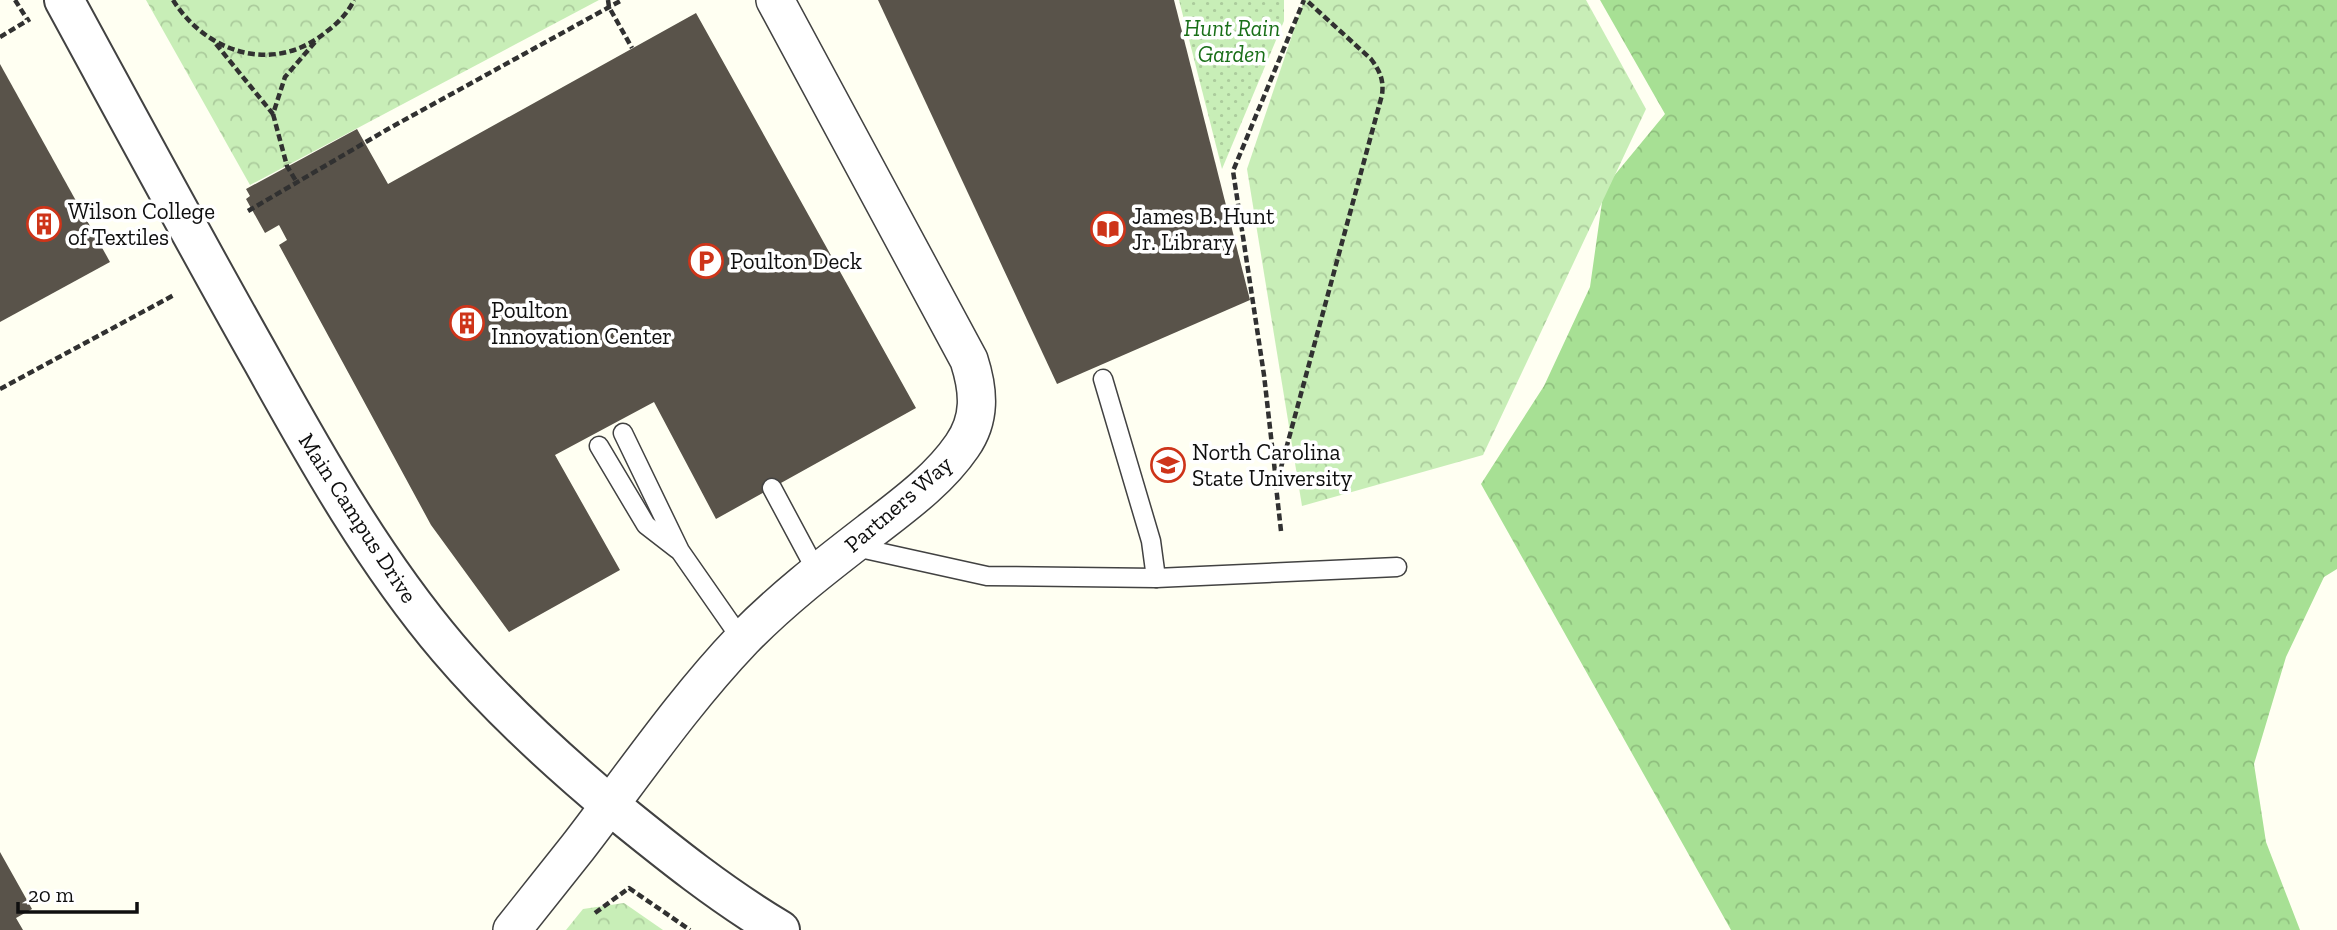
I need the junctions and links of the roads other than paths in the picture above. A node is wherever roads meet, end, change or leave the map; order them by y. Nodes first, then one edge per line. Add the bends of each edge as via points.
1 (64, 0) edge
2 (775, 0) edge
3 (1103, 379) dead end
4 (623, 433) dead end
5 (599, 446) dead end
6 (772, 488) dead end
7 (851, 546) junction
8 (680, 551) junction
9 (1397, 567) dead end
10 (817, 572) junction
11 (1156, 578) junction
12 (742, 640) junction
13 (609, 804) junction
14 (512, 930) edge
15 (780, 930) edge

1 - 13 street, Main Campus Drive via 307,442 369,541 456,657 555,760
2 - 7 street, Partners Way via 948,318 976,382 976,418 961,448 926,486
3 - 11 lane via 1151,541
4 - 8 lane
5 - 8 lane via 646,525
6 - 10 lane
7 - 10 street, Partners Way
7 - 11 lane via 987,576
8 - 12 lane
9 - 11 lane
10 - 12 street, Partners Way
12 - 13 street, Partners Way
13 - 14 street, Partners Way
13 - 15 street, Main Campus Drive via 690,870

